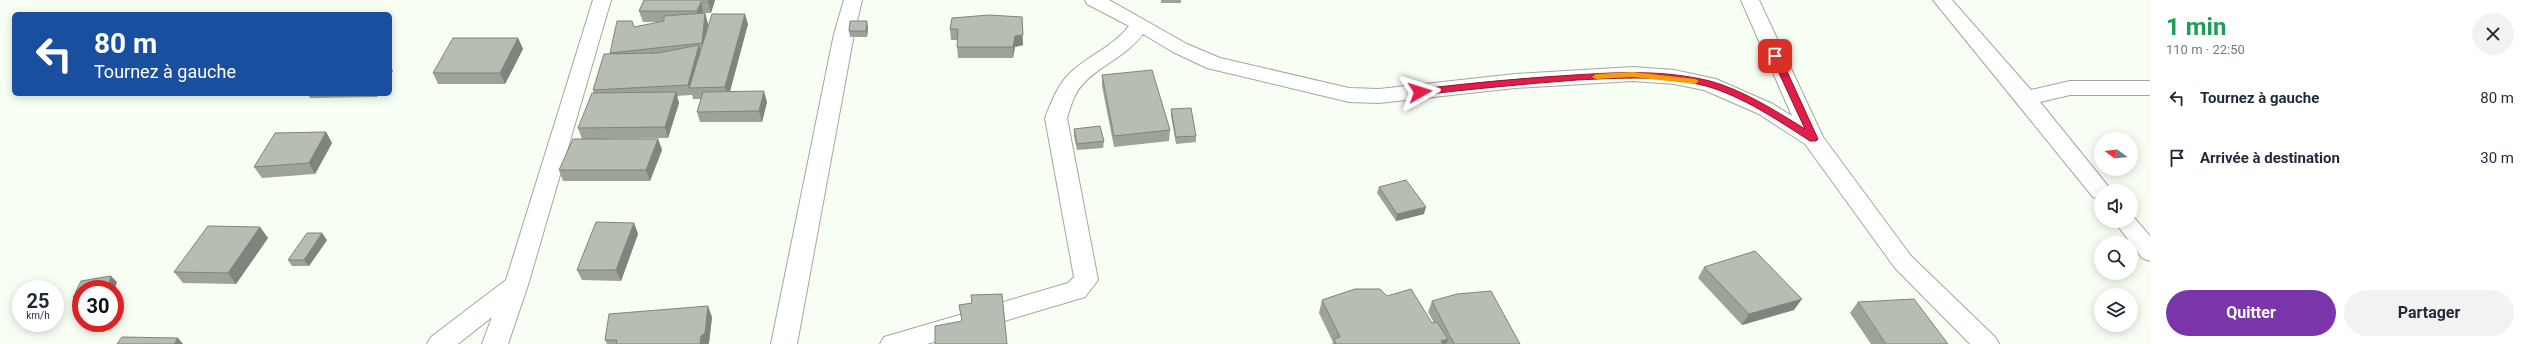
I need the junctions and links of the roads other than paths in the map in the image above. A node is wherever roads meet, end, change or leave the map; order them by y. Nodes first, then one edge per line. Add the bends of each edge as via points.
1 (602, 0) edge
2 (853, 0) edge
3 (1094, 0) edge
4 (1750, 0) edge
5 (1942, 0) edge
6 (1141, 24) junction
7 (2150, 88) edge
8 (2026, 98) junction
9 (1813, 139) junction
10 (2095, 184) edge
11 (2131, 228) edge
12 (2150, 252) edge
13 (516, 285) junction
14 (440, 344) edge
15 (495, 344) edge
16 (784, 344) edge
17 (893, 344) edge
18 (1986, 344) edge

1 - 13 street
2 - 16 street via 844,34
3 - 6 street
4 - 9 street
5 - 8 street
6 - 9 street via 1180,48 1214,63 1349,95 1379,96 1515,81 1633,74 1674,77 1709,84 1766,109
6 - 17 street via 1126,43 1076,79 1064,97 1056,118 1086,280 1076,290
7 - 8 street via 2070,88
8 - 10 street
9 - 18 street via 1903,262
11 - 12 street
13 - 14 street
13 - 15 street

